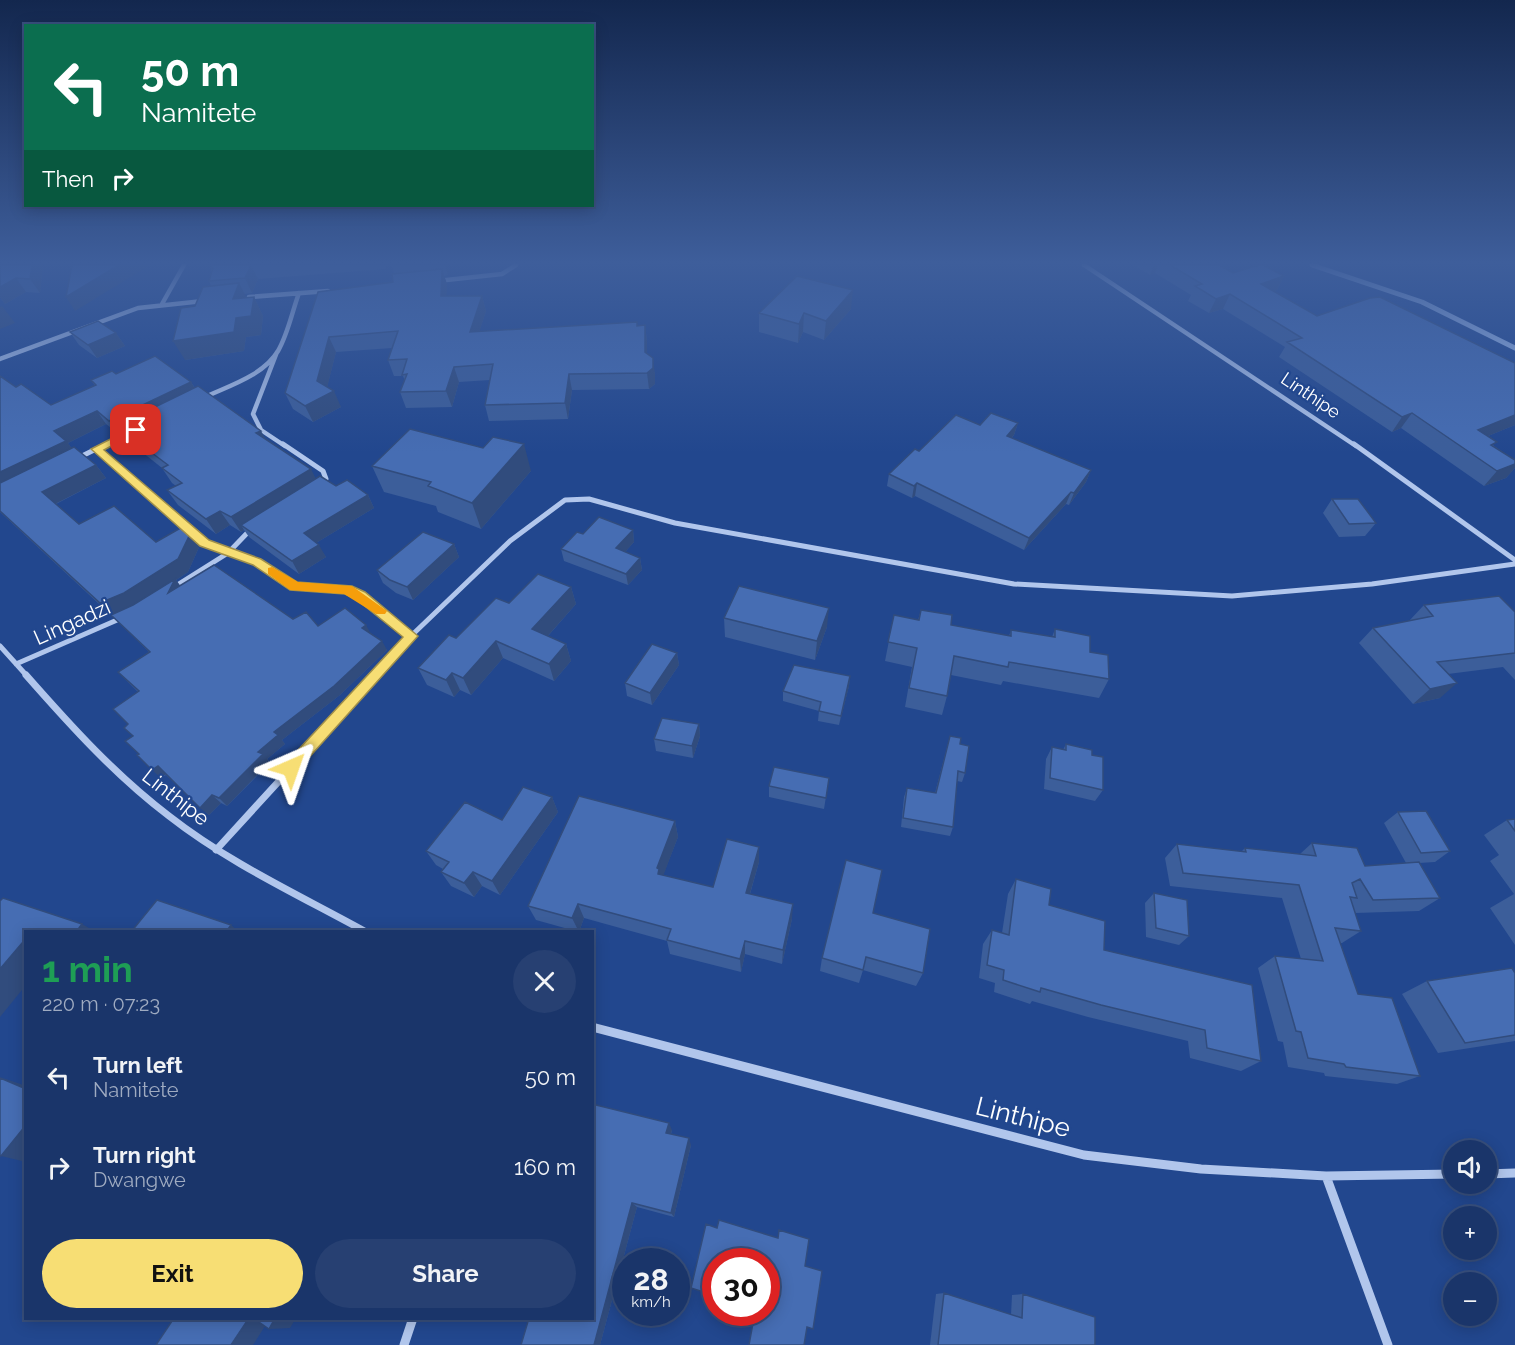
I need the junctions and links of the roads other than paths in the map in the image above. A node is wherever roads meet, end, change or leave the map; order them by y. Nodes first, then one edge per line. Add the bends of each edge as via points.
1 (81, 328) edge
2 (287, 328) edge
3 (1178, 328) edge
4 (278, 352) junction
5 (0, 359) edge
6 (201, 398) edge
7 (138, 429) edge
8 (96, 449) junction
9 (75, 460) edge
10 (312, 492) edge
11 (257, 526) edge
12 (228, 553) junction
13 (1515, 562) edge
14 (168, 591) edge
15 (128, 615) edge
16 (411, 636) junction
17 (0, 646) edge
18 (16, 664) junction
19 (216, 850) junction
20 (362, 930) edge
21 (594, 1028) edge
22 (1515, 1173) edge
23 (1443, 1174) edge
24 (1497, 1174) edge
25 (1326, 1176) junction
26 (412, 1320) edge
27 (404, 1345) edge
28 (1388, 1345) edge

1 - 5 street
2 - 4 street
3 - 13 street, Linthipe via 1355,445
4 - 6 street via 254,373
4 - 10 street via 253,414 261,430 323,471 326,479 322,487
7 - 8 street
8 - 9 street
8 - 12 street via 205,543
11 - 12 street
12 - 14 street
12 - 16 street via 257,562 295,586 347,589
13 - 16 street via 1372,584 1232,596 1014,584 730,534 577,498 555,506 510,541
15 - 18 street, Lingadzi
16 - 19 street
17 - 18 street, Linthipe
18 - 19 street, Linthipe via 128,783
19 - 20 street, Linthipe
21 - 25 street, Linthipe via 1084,1155 1201,1170
22 - 24 street
23 - 25 street, Linthipe
25 - 28 street
26 - 27 street

